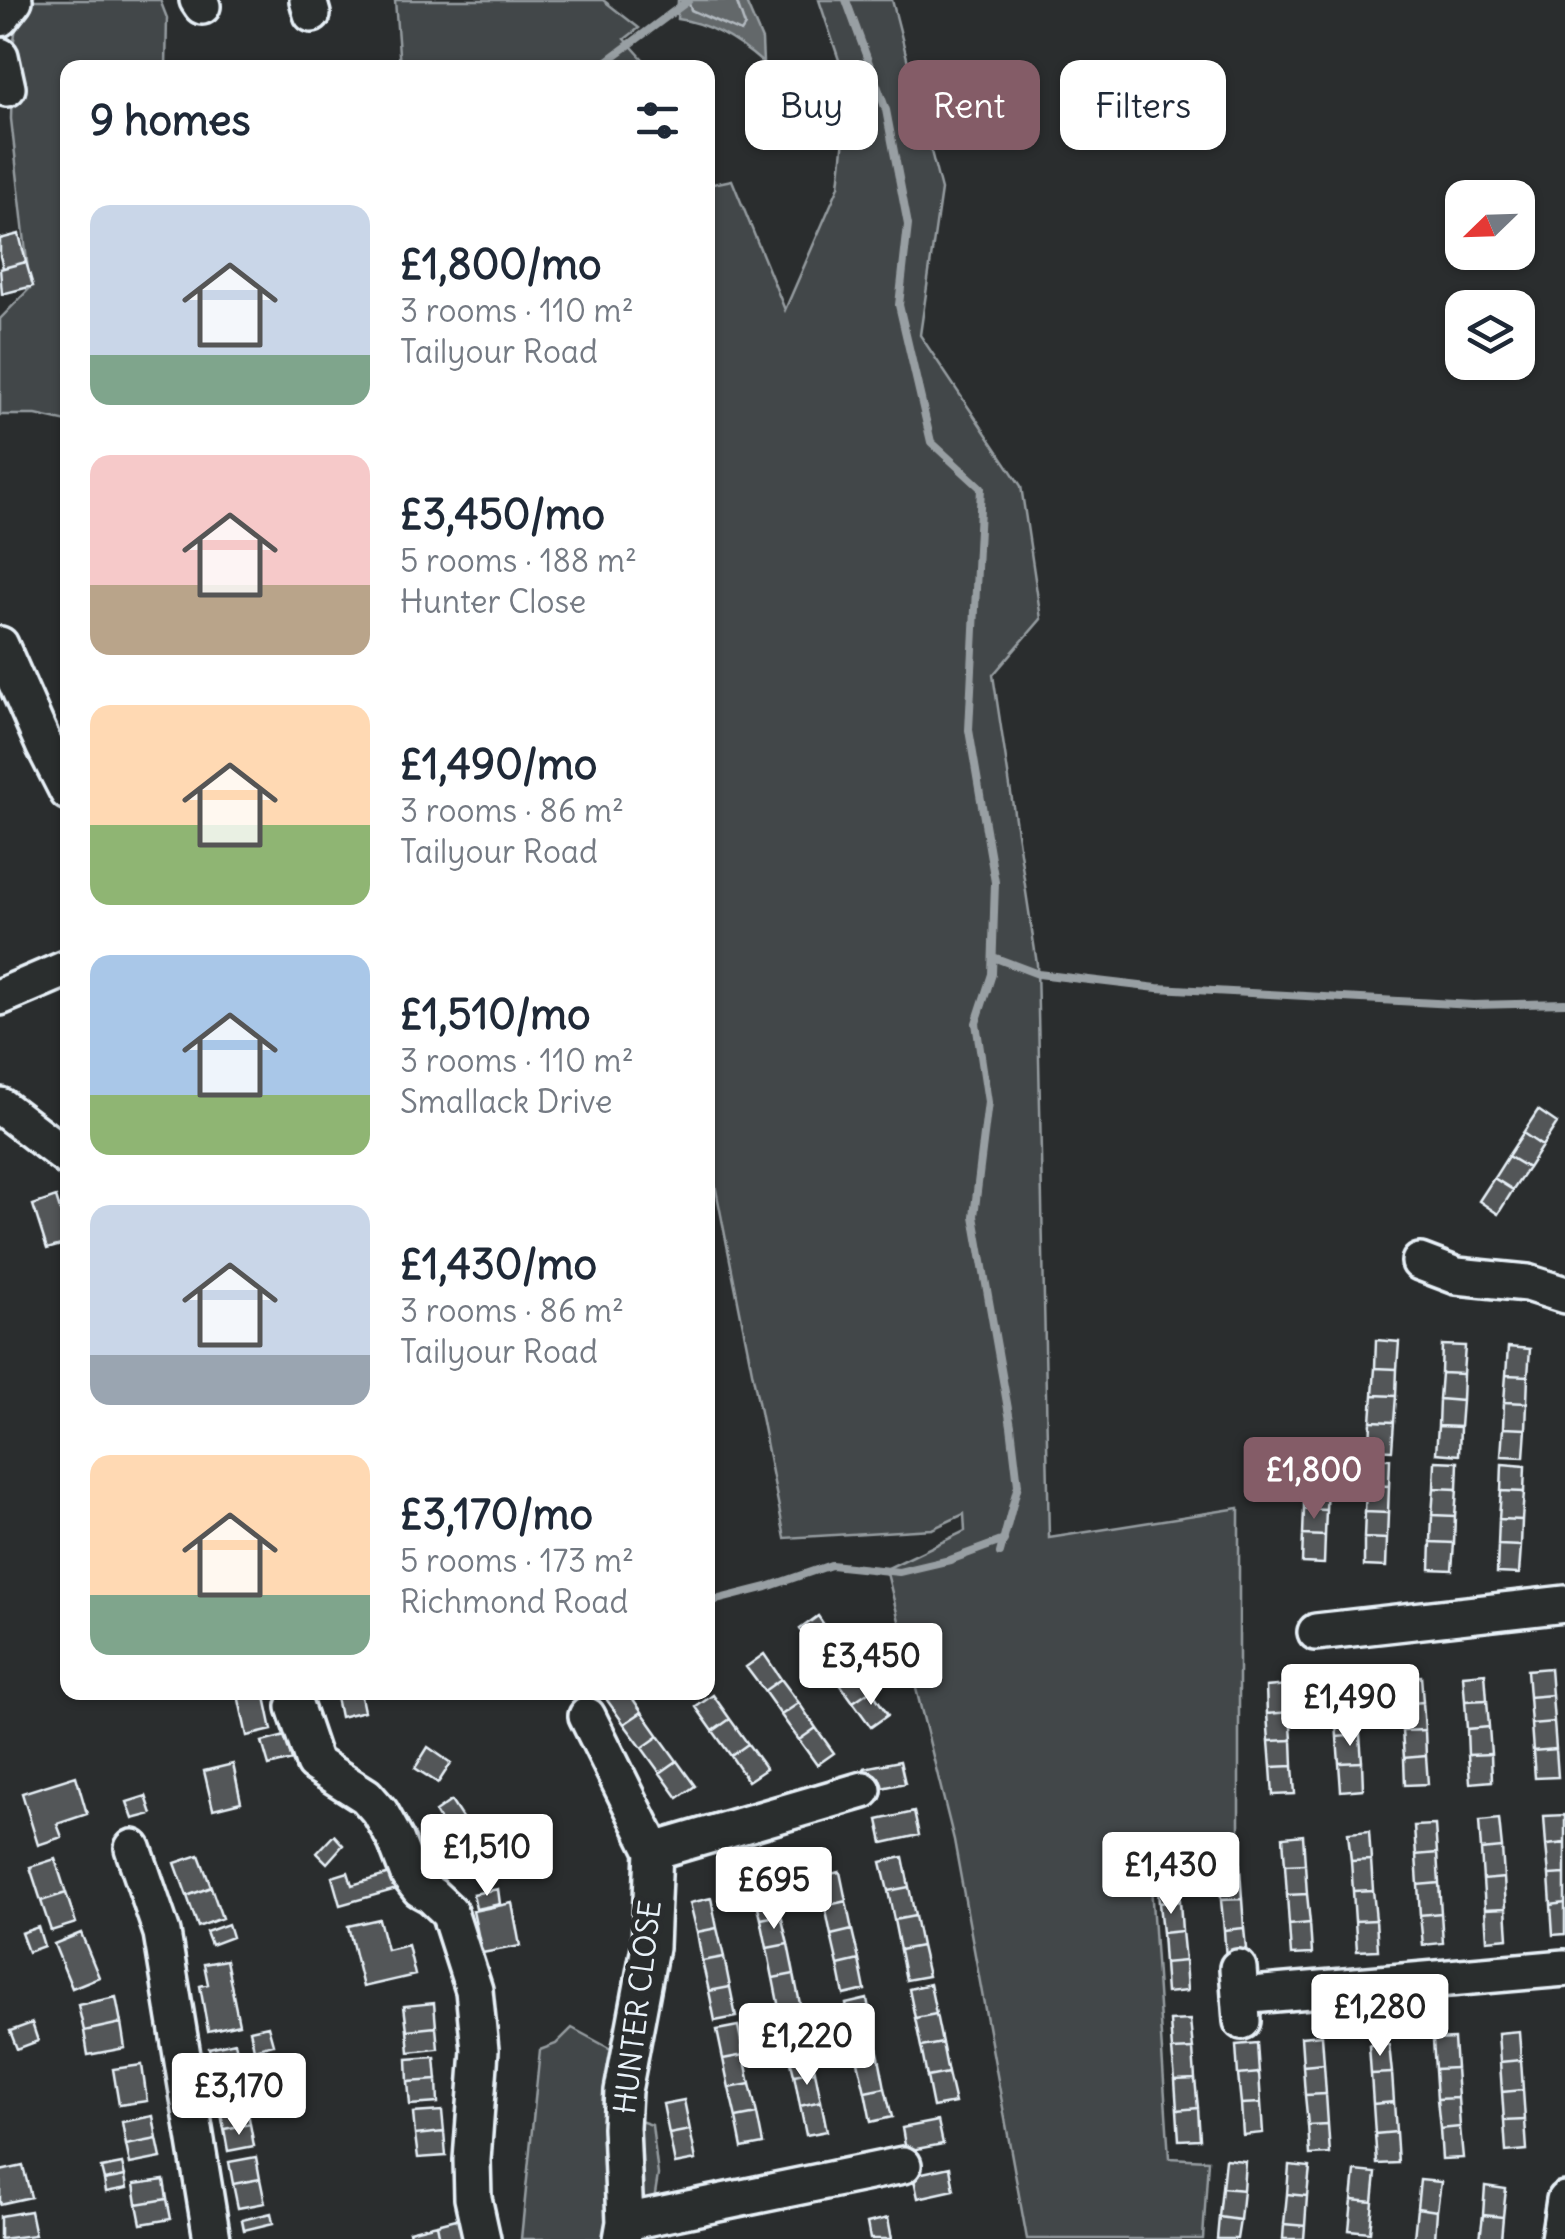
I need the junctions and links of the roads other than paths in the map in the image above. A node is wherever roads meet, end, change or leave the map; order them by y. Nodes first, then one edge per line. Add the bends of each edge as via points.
1 (14, 0) edge
2 (0, 18) edge
3 (0, 645) edge
4 (60, 775) edge
5 (60, 971) edge
6 (0, 997) edge
7 (0, 1106) edge
8 (60, 1152) edge
9 (1420, 1262) dead end
10 (1565, 1295) edge
11 (1565, 1604) edge
12 (1316, 1632) dead end
13 (295, 1708) dead end
14 (587, 1716) dead end
15 (863, 1790) dead end
16 (133, 1848) dead end
17 (654, 1851) junction
18 (1565, 1968) edge
19 (1240, 1995) dead end
20 (902, 2165) dead end
21 (1565, 2200) edge
22 (624, 2231) edge
23 (212, 2239) edge
24 (482, 2239) edge
25 (1559, 2239) edge

1 - 2 street
3 - 4 street
5 - 6 street
7 - 8 street
9 - 10 street via 1457,1276 1527,1282
11 - 12 street
13 - 24 street via 314,1763 366,1796 409,1874 449,1912 474,1990 480,2050 473,2198
14 - 17 street, HUNTER CLOSE
15 - 17 street
16 - 23 street via 162,1934
17 - 22 street, HUNTER CLOSE via 650,1947 621,2127
18 - 19 street
20 - 22 street, HUNTER CLOSE
21 - 25 street

